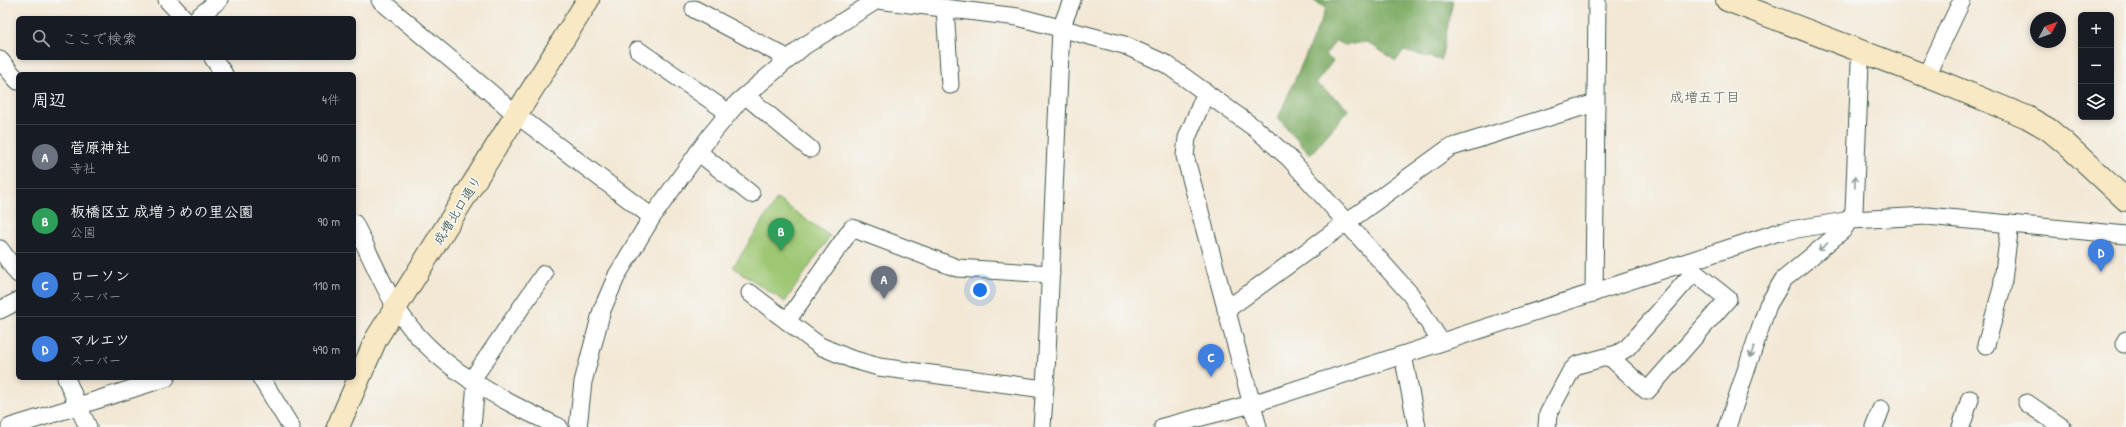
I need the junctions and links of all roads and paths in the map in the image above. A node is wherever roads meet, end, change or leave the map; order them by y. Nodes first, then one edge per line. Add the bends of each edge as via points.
1 (167, 0) edge
2 (219, 0) edge
3 (380, 0) edge
4 (588, 0) edge
5 (1072, 0) edge
6 (1597, 0) edge
7 (1727, 0) edge
8 (1962, 0) edge
9 (945, 8) junction
10 (694, 9) dead end
11 (182, 16) edge
12 (199, 16) edge
13 (1061, 28) junction
14 (638, 50) dead end
15 (1863, 52) junction
16 (789, 59) junction
17 (0, 60) edge
18 (214, 60) edge
19 (223, 72) edge
20 (1926, 76) junction
21 (16, 79) edge
22 (950, 84) dead end
23 (1206, 92) junction
24 (746, 96) junction
25 (1595, 103) junction
26 (729, 113) junction
27 (517, 115) junction
28 (810, 149) dead end
29 (698, 152) junction
30 (751, 194) dead end
31 (2126, 200) edge
32 (652, 217) junction
33 (1850, 220) junction
34 (1346, 221) junction
35 (2010, 224) junction
36 (356, 227) edge
37 (2126, 234) edge
38 (0, 249) edge
39 (1693, 267) junction
40 (16, 271) edge
41 (544, 274) dead end
42 (1051, 274) junction
43 (750, 293) dead end
44 (1594, 293) junction
45 (16, 302) edge
46 (396, 307) junction
47 (0, 310) edge
48 (1226, 310) junction
49 (787, 320) junction
50 (1442, 342) junction
51 (1986, 345) dead end
52 (1403, 355) junction
53 (1609, 356) junction
54 (67, 380) edge
55 (160, 380) edge
56 (262, 380) edge
57 (474, 382) junction
58 (1044, 389) junction
59 (1970, 399) dead end
60 (2027, 403) dead end
61 (1252, 404) junction
62 (78, 406) junction
63 (1881, 409) dead end
64 (10, 427) edge
65 (88, 427) edge
66 (291, 427) edge
67 (338, 427) edge
68 (472, 427) edge
69 (560, 427) edge
70 (578, 427) edge
71 (1042, 427) edge
72 (1163, 427) edge
73 (1258, 427) edge
74 (1417, 427) edge
75 (1547, 427) edge
76 (1726, 427) edge
77 (1874, 427) edge
78 (1961, 427) edge
79 (2062, 427) edge

1 - 11 street
2 - 12 street
3 - 27 street
4 - 27 street, 成増北口通り
5 - 13 street
6 - 25 street
7 - 15 street
8 - 20 street
9 - 13 street via 1018,17
9 - 16 street via 877,0
9 - 22 street
10 - 16 street
13 - 23 street via 1124,45 1166,64
13 - 42 street
14 - 26 street
15 - 20 street
33 -> 15 street via 1854,211 1860,62
16 - 24 street
17 - 21 street
18 - 19 street
20 - 31 street via 2008,108 2048,129
23 - 34 street via 1256,128 1289,158
23 - 48 street via 1187,138 1185,156
24 - 26 street
24 - 28 street
25 - 34 street via 1449,148
25 - 44 street
26 - 29 street
27 - 32 street
27 - 46 street, 成増北口通り
29 - 30 street
29 - 32 street
32 - 70 street via 617,275 602,310 583,382
33 - 35 street via 1927,216
33 - 39 street via 1779,232
33 -> 76 street via 1843,230 1783,280 1768,305
34 - 48 street
34 - 50 street via 1411,295
35 - 37 street
35 - 51 street via 2002,288
36 - 46 street
38 - 40 street
39 - 44 street
39 - 53 street via 1636,340 1627,348
39 - 53 street via 1728,299 1647,391
41 - 57 street
42 - 49 street via 957,268 852,228
42 - 58 street
43 - 49 street
44 - 50 street
45 - 47 street
46 - 57 street via 426,344 459,373
46 - 67 street, 成増北口通り via 369,350
48 - 61 street
49 - 58 street via 820,346 851,360 879,367
50 - 52 street
52 - 61 street
52 - 74 street
53 - 75 street via 1577,365 1571,371 1548,414
54 - 62 street
55 - 62 street
56 - 66 street
57 - 68 street
57 - 69 street via 498,398
58 - 71 street
59 - 78 street
60 - 79 street
61 - 72 street
61 - 73 street
62 - 64 street
62 - 65 street
63 - 77 street

